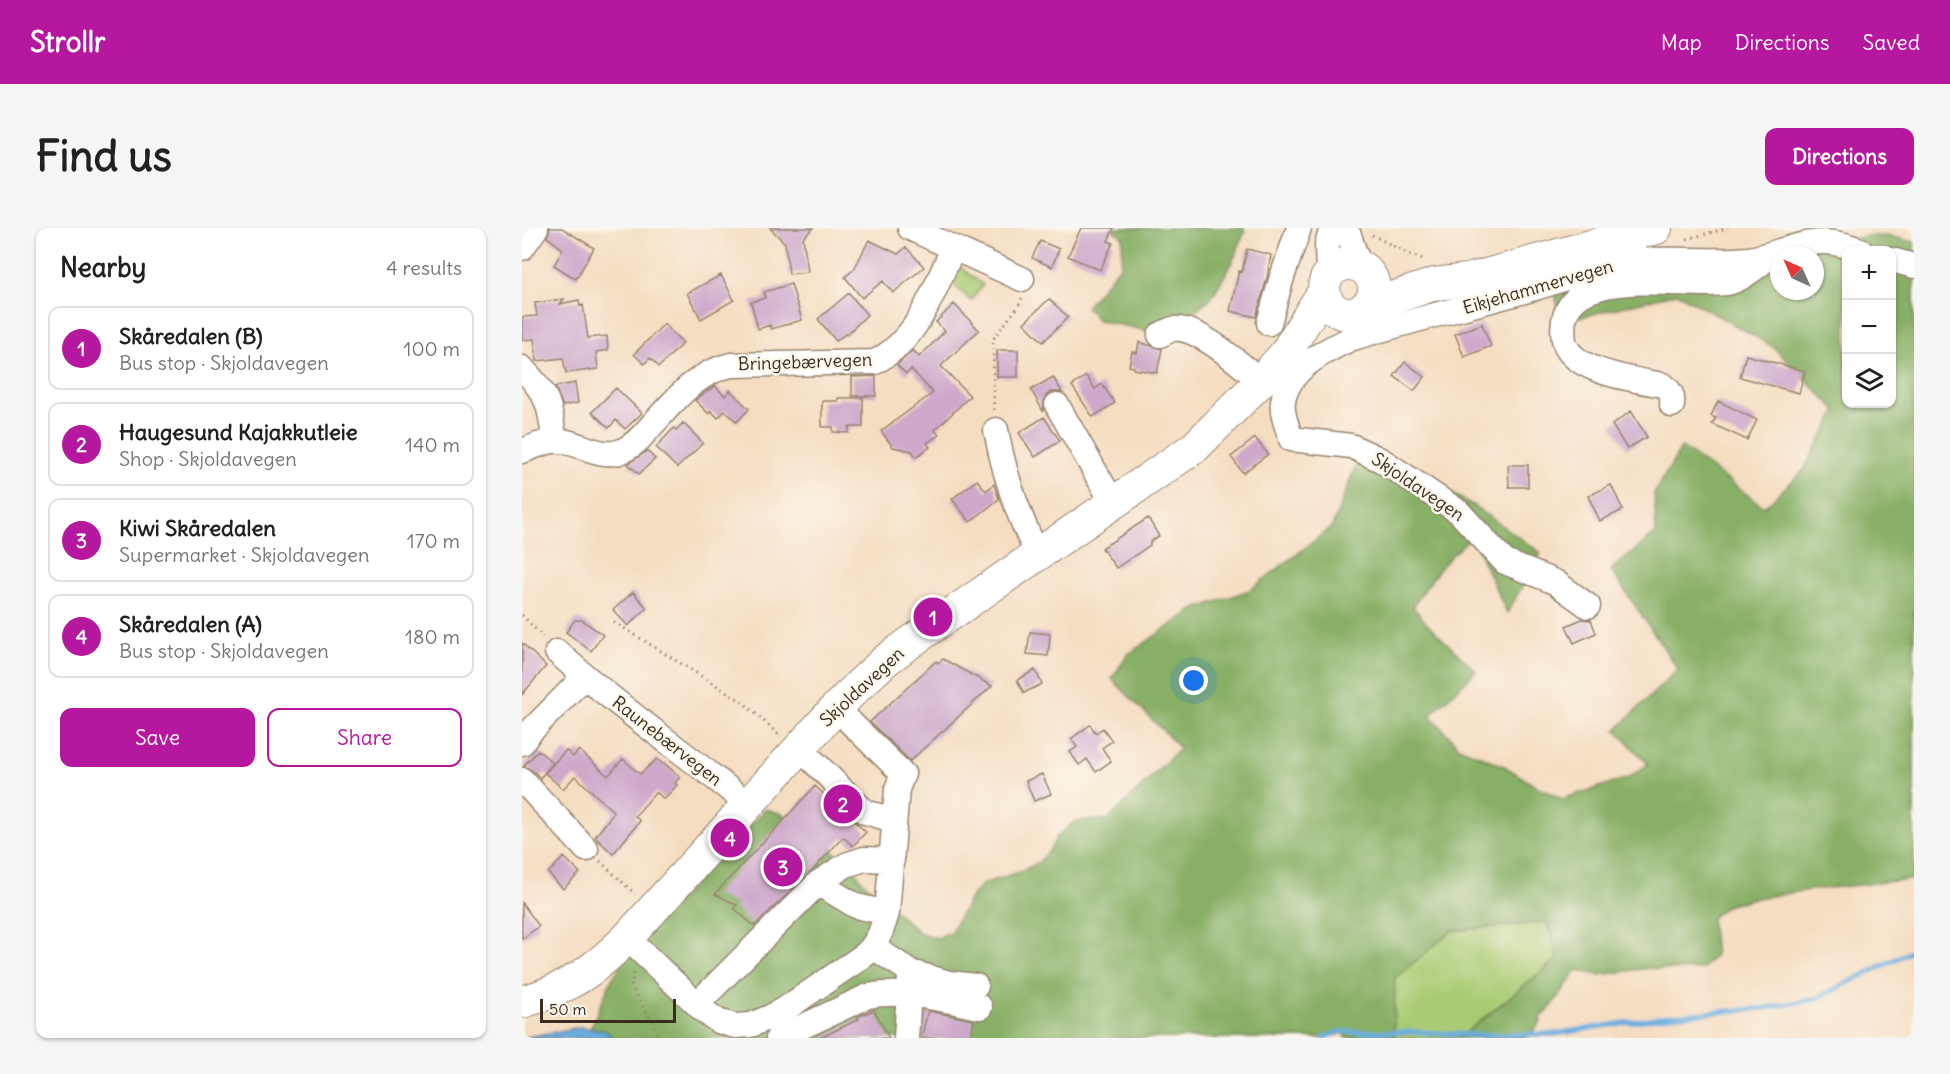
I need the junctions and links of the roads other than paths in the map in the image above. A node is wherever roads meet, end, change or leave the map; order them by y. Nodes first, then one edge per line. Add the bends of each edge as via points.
1 (536, 228) edge
2 (910, 228) edge
3 (1299, 228) edge
4 (1332, 228) edge
5 (1344, 228) edge
6 (1656, 228) edge
7 (1801, 246) edge
8 (1847, 246) edge
9 (522, 248) edge
10 (952, 248) junction
11 (1770, 254) edge
12 (1770, 257) edge
13 (1896, 261) edge
14 (1914, 266) edge
15 (1364, 270) junction
16 (1432, 273) junction
17 (1022, 279) road end
18 (1326, 283) junction
19 (1356, 310) junction
20 (1269, 323) dead end
21 (1160, 335) dead end
22 (1285, 354) junction
23 (522, 368) edge
24 (1261, 381) junction
25 (1057, 405) dead end
26 (1672, 405) dead end
27 (996, 430) road end
28 (1291, 439) joint
29 (554, 440) junction
30 (522, 451) edge
31 (1113, 503) junction
32 (1038, 555) junction
33 (1588, 606) dead end
34 (557, 652) road end
35 (584, 676) junction
36 (849, 721) dead end
37 (522, 743) edge
38 (811, 759) dead end
39 (522, 780) edge
40 (749, 805) junction
41 (894, 820) junction
42 (586, 849) road end
43 (891, 860) junction
44 (818, 883) junction
45 (887, 913) junction
46 (873, 947) junction
47 (636, 948) junction
48 (910, 983) junction
49 (978, 996) dead end
50 (522, 1002) edge
51 (697, 1004) junction
52 (778, 1038) edge
53 (906, 1038) edge

1 - 9 street
2 - 10 street
3 - 20 street
4 - 18 street via 1327,244
5 - 15 street
6 - 16 main road, Skjoldavegen via 1468,280
7 - 8 street, Eikjehammervegen via 1826,242
10 - 17 street
10 - 29 street, Bringebærvegen via 916,326 888,356 875,362 718,368 696,381 636,443 622,451 599,452
11 - 28 street, Eikjehammervegen via 1721,261 1629,261 1607,265 1350,339 1310,362 1286,390 1282,404
12 - 26 street via 1734,281 1620,284 1593,289 1573,302 1563,332 1570,353 1579,362 1601,370 1663,386 1673,398
13 - 14 street
15 - 16 main road, Skjoldavegen
15 - 18 main road via 1351,264 1341,265
15 - 19 main road via 1373,282 1373,291 1371,300
16 - 19 main road, Skjoldavegen
18 - 19 main road via 1326,300 1332,307 1339,312
18 - 22 main road, Skjoldavegen
19 - 22 main road, Skjoldavegen
21 - 24 street via 1179,329 1204,337
22 - 24 main road, Skjoldavegen
23 - 29 street via 547,398
24 - 31 main road, Skjoldavegen via 1195,447
25 - 31 street
27 - 32 street via 1007,477
28 - 33 street, Skjoldavegen via 1351,446 1381,460 1459,512 1504,562 1555,582
29 - 30 street
31 - 32 main road, Skjoldavegen
32 - 40 main road, Skjoldavegen via 886,660 835,708
34 - 35 street, Raunebærvegen
35 - 37 street
35 - 40 street, Raunebærvegen
36 - 41 street via 903,774 897,789
38 - 41 street via 865,812
39 - 42 street
40 - 47 main road, Skjoldavegen
41 - 43 street
43 - 44 street via 864,859 846,865
43 - 45 street
44 - 45 street via 856,906
44 - 51 street
45 - 46 street
46 - 48 street
46 - 51 street via 788,1007 751,1025 717,1021
47 - 50 main road, Skjoldavegen via 569,985
47 - 51 street
48 - 49 street
48 - 52 street via 868,996
48 - 53 street

